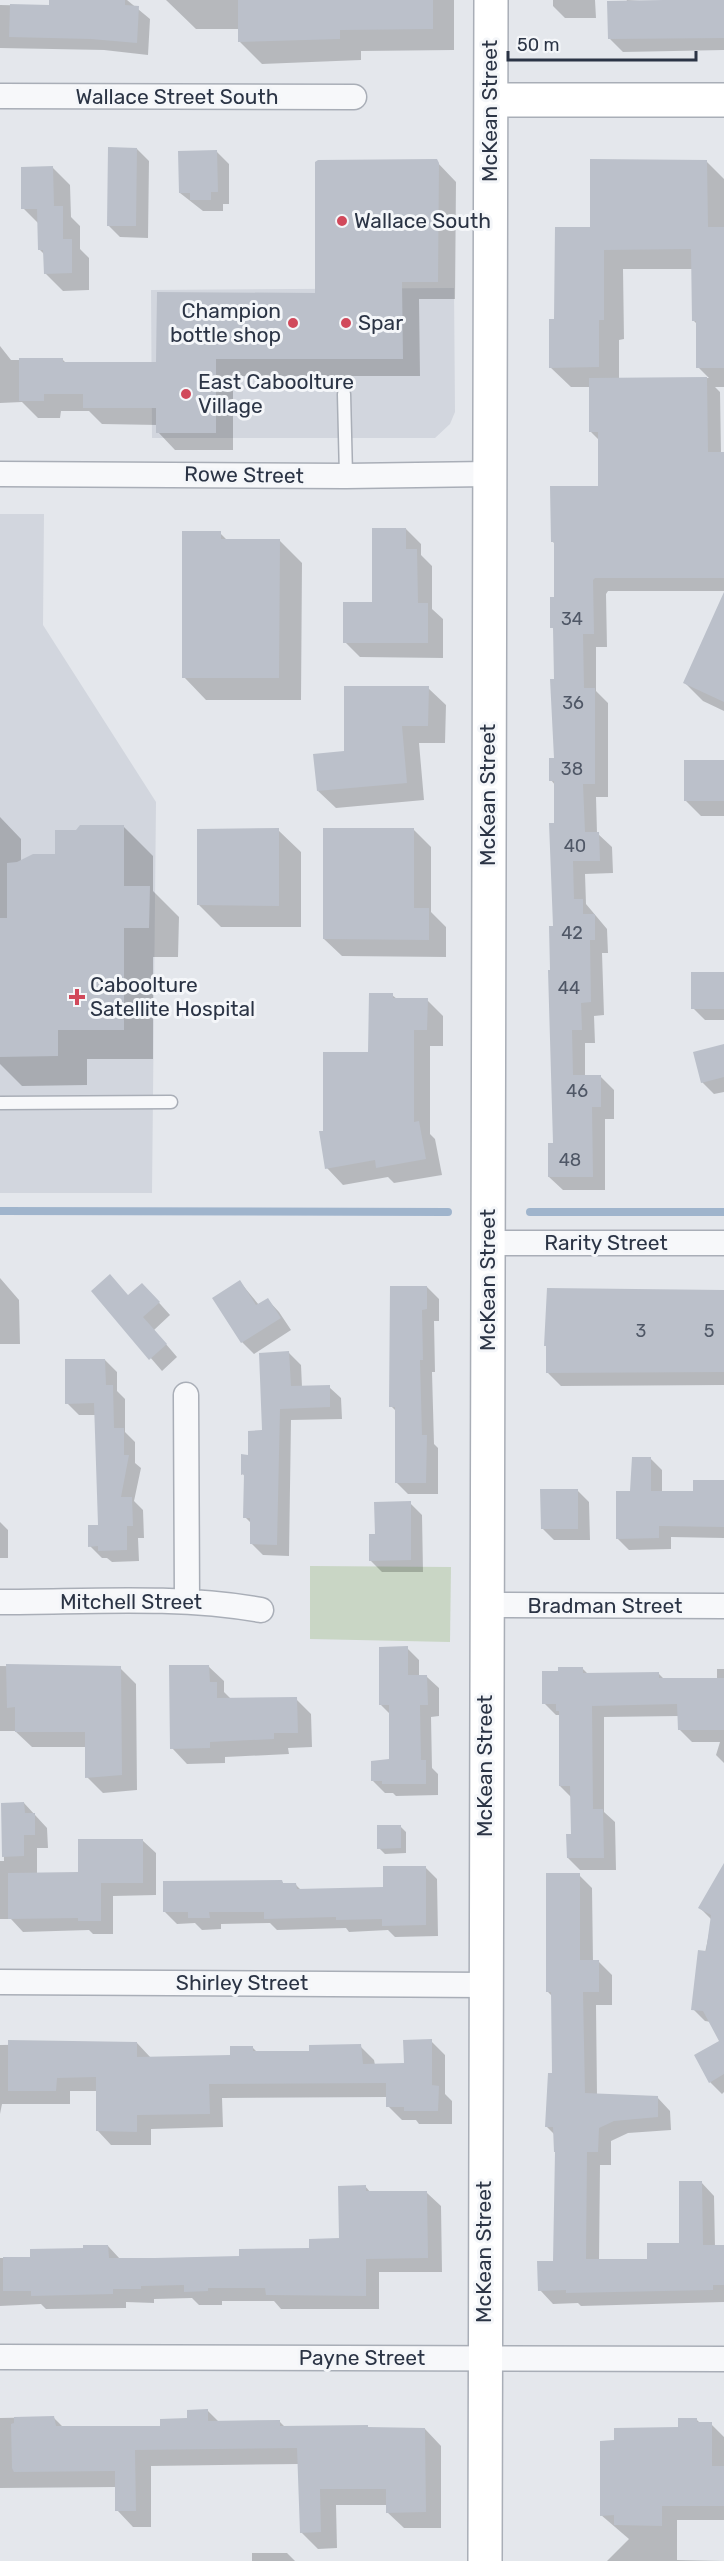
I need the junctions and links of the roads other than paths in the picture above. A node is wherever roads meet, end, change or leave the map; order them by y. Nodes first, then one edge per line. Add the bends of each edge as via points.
1 (491, 0) edge
2 (0, 96) edge
3 (354, 97) dead end
4 (491, 100) junction
5 (724, 100) edge
6 (344, 394) dead end
7 (0, 474) edge
8 (488, 474) junction
9 (346, 476) junction
10 (171, 1102) dead end
11 (0, 1103) edge
12 (488, 1243) junction
13 (724, 1243) edge
14 (186, 1395) dead end
15 (187, 1601) junction
16 (0, 1602) edge
17 (486, 1605) junction
18 (724, 1606) edge
19 (261, 1610) dead end
20 (0, 1982) edge
21 (485, 1985) junction
22 (0, 2357) edge
23 (484, 2358) junction
24 (724, 2358) edge
25 (485, 2561) edge

1 - 4 main road, McKean Street
2 - 3 street, Wallace Street South
4 - 5 main road
4 - 8 main road, McKean Street
6 - 9 lane
7 - 9 street, Rowe Street
8 - 9 street, Rowe Street
8 - 12 main road, McKean Street
10 - 11 lane
12 - 13 street, Rarity Street
12 - 17 main road, McKean Street
14 - 15 street
15 - 16 street, Mitchell Street
15 - 19 street, Mitchell Street
17 - 18 street, Bradman Street
17 - 21 main road, McKean Street
20 - 21 street, Shirley Street
21 - 23 main road, McKean Street
22 - 23 street, Payne Street
23 - 24 street, Payne Street
23 - 25 main road, McKean Street

